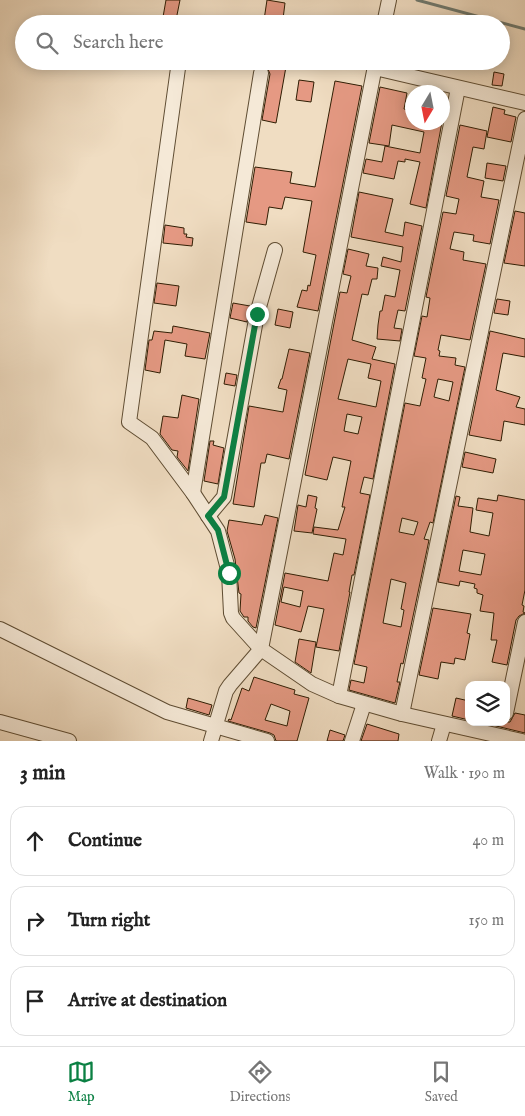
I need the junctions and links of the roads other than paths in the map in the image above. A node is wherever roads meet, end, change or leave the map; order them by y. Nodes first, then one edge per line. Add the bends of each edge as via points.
1 (178, 70) edge
2 (374, 70) edge
3 (393, 70) edge
4 (261, 73) dead end
5 (458, 88) junction
6 (525, 104) edge
7 (525, 119) edge
8 (275, 250) dead end
9 (193, 493) junction
10 (208, 516) junction
11 (525, 622) edge
12 (0, 628) edge
13 (261, 649) junction
14 (510, 694) edge
15 (338, 696) junction
16 (364, 704) junction
17 (402, 714) junction
18 (0, 722) edge
19 (444, 724) junction
20 (216, 726) junction
21 (502, 726) edge
22 (39, 737) edge
23 (498, 738) edge
24 (69, 741) edge
25 (212, 741) edge
26 (267, 741) edge
27 (352, 741) edge
28 (439, 741) edge
29 (522, 741) edge

1 - 9 street via 129,422 152,438
2 - 13 street
3 - 5 street
4 - 9 street
5 - 6 street
5 - 15 street
7 - 17 street
8 - 10 street via 257,314 224,497
9 - 10 street
10 - 13 street via 218,530 229,573 231,613
11 - 14 street
12 - 20 street via 167,712
13 - 15 street via 312,684
13 - 20 street via 226,691
15 - 16 street
16 - 17 street
16 - 27 street
17 - 19 street
18 - 22 street
19 - 23 street
19 - 28 street
20 - 25 street
20 - 26 street
21 - 23 street
22 - 24 street
23 - 29 street

